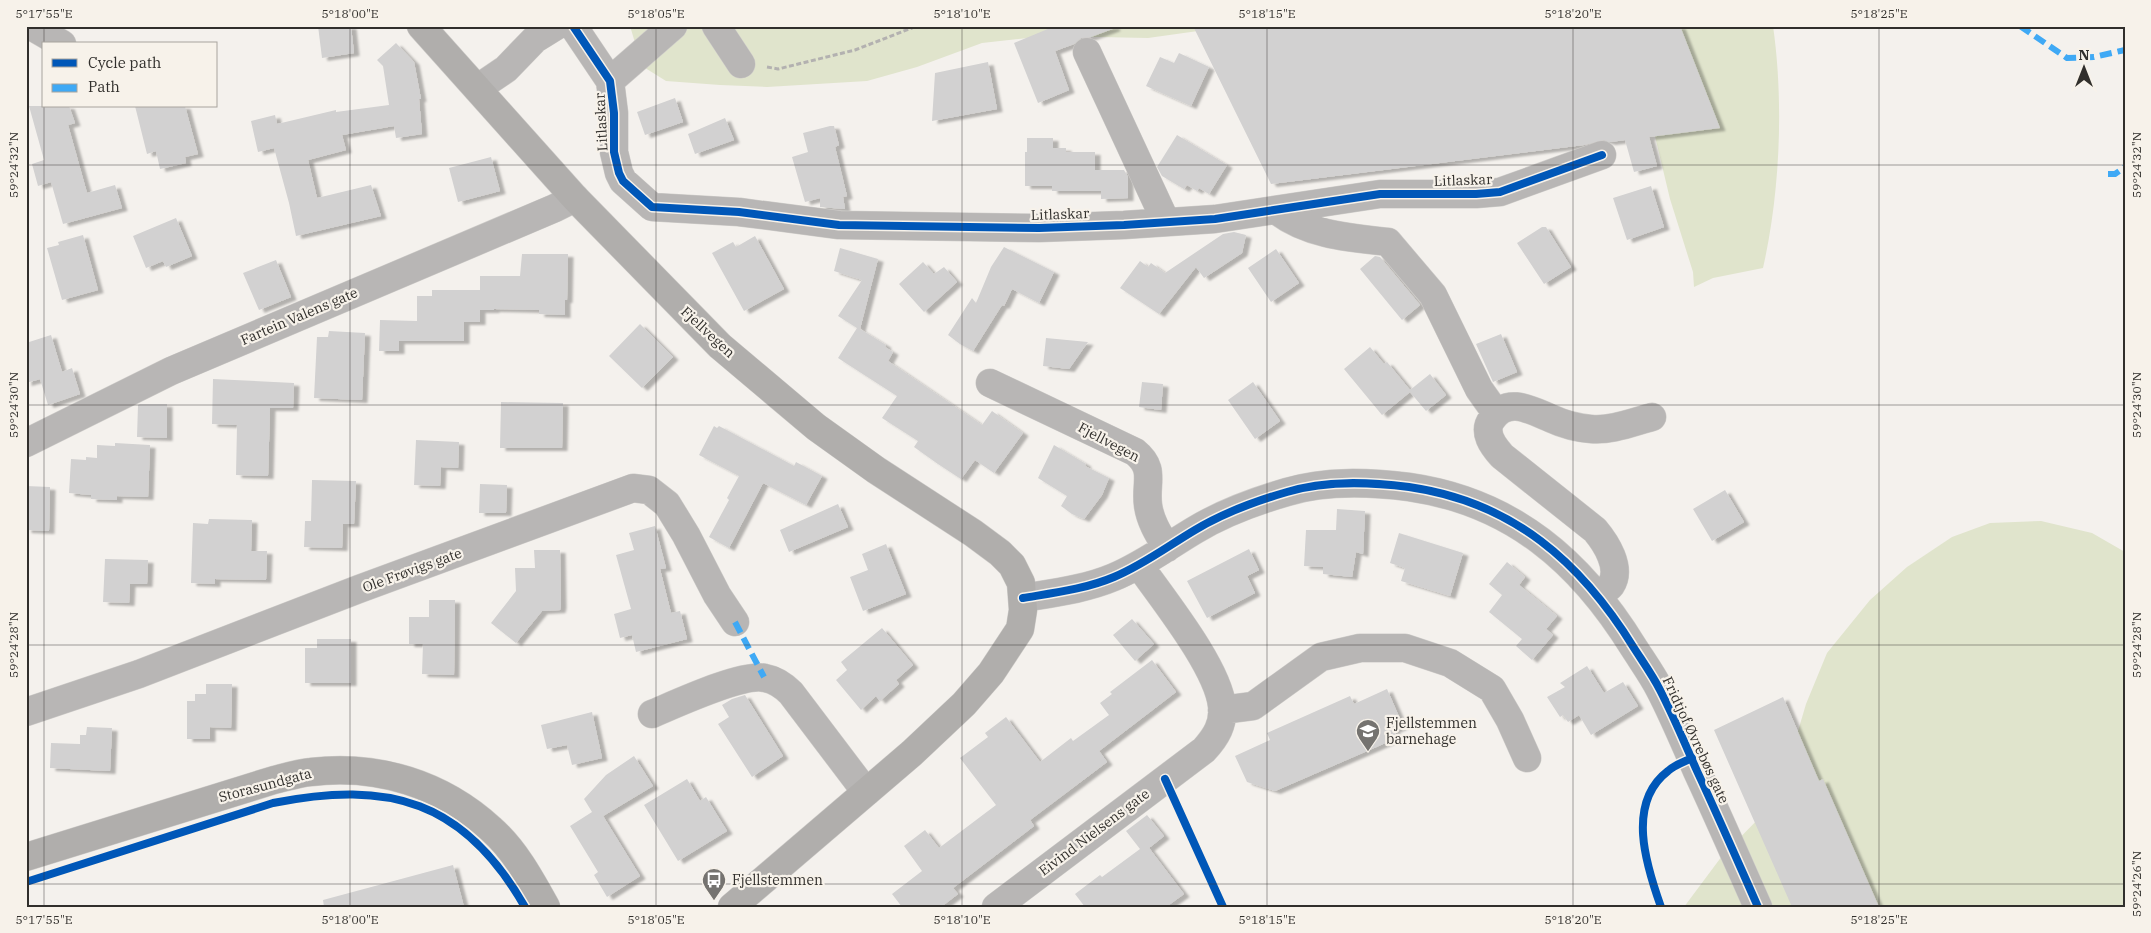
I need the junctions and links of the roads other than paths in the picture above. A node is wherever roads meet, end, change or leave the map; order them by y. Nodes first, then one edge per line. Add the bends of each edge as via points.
1 (31, 26) edge
2 (421, 26) edge
3 (556, 26) edge
4 (573, 26) edge
5 (672, 26) edge
6 (716, 26) edge
7 (59, 42) edge
8 (1087, 52) dead end
9 (741, 64) road end
10 (610, 81) junction
11 (478, 88) junction
12 (1602, 155) dead end
13 (576, 198) junction
14 (1276, 210) junction
15 (1166, 222) junction
16 (990, 383) dead end
17 (1496, 413) junction
18 (1652, 417) dead end
19 (26, 443) edge
20 (1167, 548) junction
21 (1139, 565) junction
22 (1598, 596) junction
23 (1023, 598) junction
24 (735, 622) dead end
25 (1222, 710) junction
26 (26, 712) edge
27 (652, 714) dead end
28 (1527, 758) dead end
29 (866, 792) junction
30 (26, 857) edge
31 (546, 907) edge
32 (732, 907) edge
33 (996, 907) edge
34 (1758, 907) edge

1 - 7 street
2 - 11 main road, Fjellvegen
3 - 11 street via 535,39 506,69
4 - 10 street
5 - 10 street
6 - 9 street
8 - 15 street
10 - 15 street, Litlaskar via 616,163 624,181 652,207 739,212 839,225 1039,228
11 - 13 main road, Fjellvegen
12 - 14 street, Litlaskar via 1500,192 1380,194
13 - 19 street, Fartein Valens gate via 171,371
13 - 23 main road, Fjellvegen via 720,346 816,427 1000,553 1021,583
14 - 15 street, Litlaskar
14 - 17 street via 1314,229 1388,242 1434,295 1479,389
16 - 20 street, Fjellvegen via 1135,452 1144,460 1149,471 1148,505 1152,522
17 - 18 street via 1520,406 1568,425 1593,430
17 - 22 street via 1489,423 1492,445 1604,541 1614,579 1610,587
20 - 21 street, Fridtjof Øvrebøs gate
20 - 22 street, Fridtjof Øvrebøs gate via 1197,528 1289,491 1335,483 1378,483 1459,498 1496,513 1560,556
21 - 23 street, Fridtjof Øvrebøs gate via 1096,584
21 - 25 street, Eivind Nielsens gate via 1195,644 1215,683
22 - 34 street, Fridtjof Øvrebøs gate via 1660,688
23 - 29 main road via 1020,628 992,673 933,735
24 - 26 street, Ole Frøvigs gate via 667,504 649,490 633,488 139,674
25 - 28 street via 1253,706 1320,657 1360,648 1405,648 1450,664 1492,689
25 - 33 street, Eivind Nielsens gate via 1215,738 1204,750
27 - 29 street via 746,677 764,677 780,682
29 - 32 main road
30 - 31 main road, Storasundgata via 274,780 310,772 378,773 418,782 458,801 492,830 524,868

